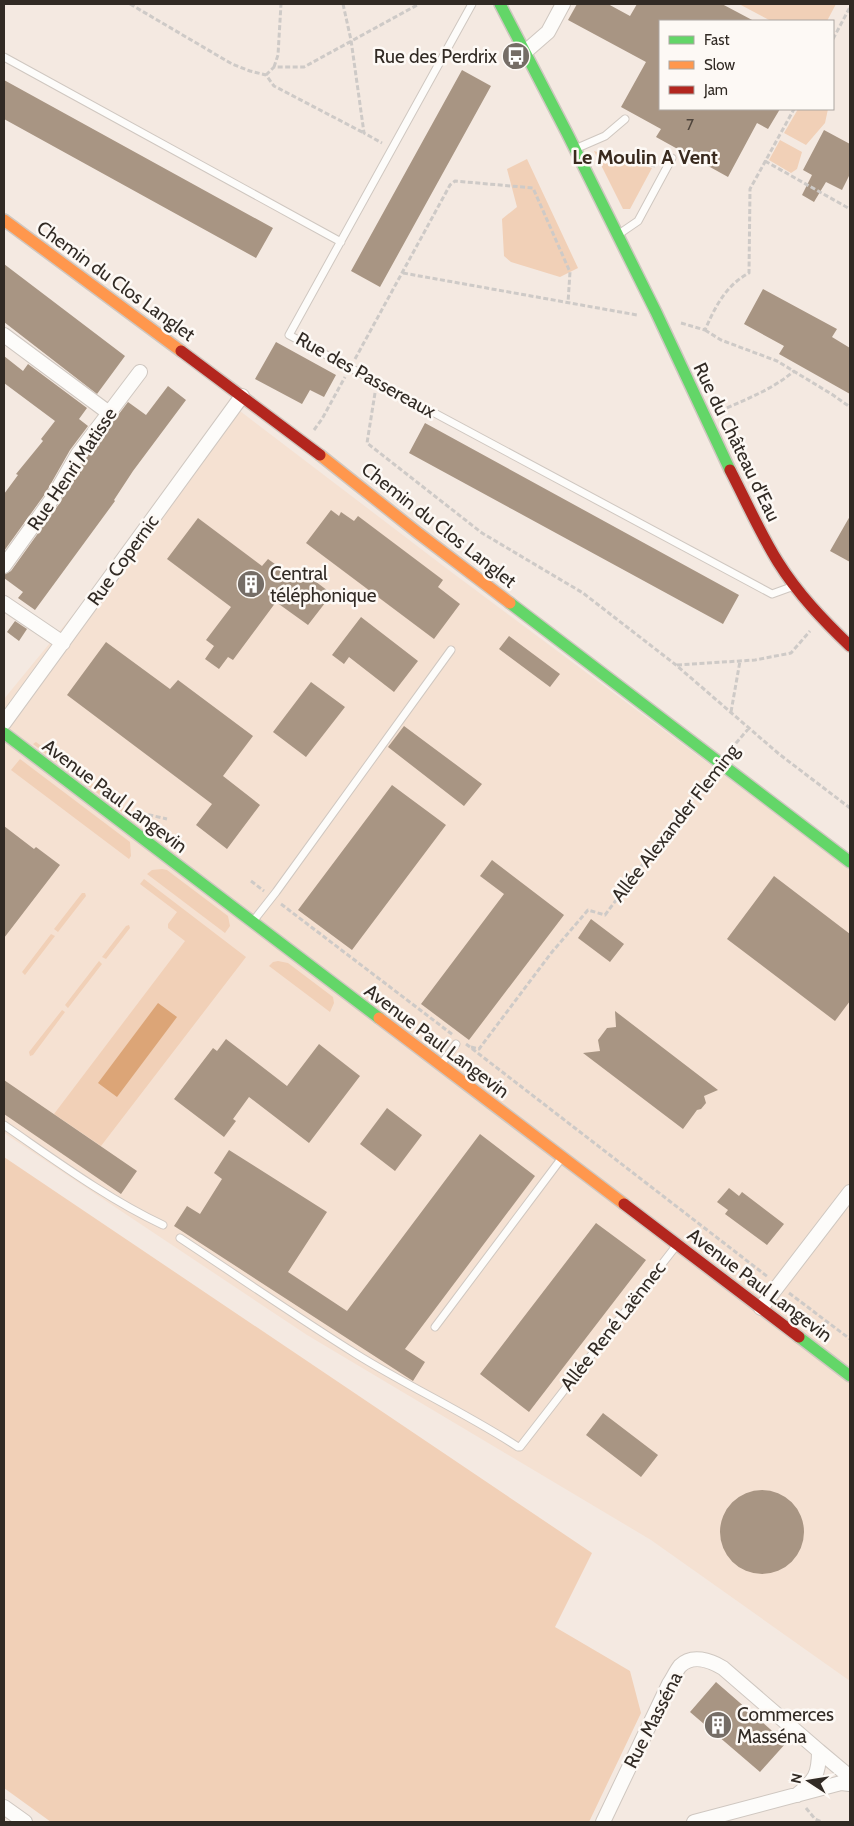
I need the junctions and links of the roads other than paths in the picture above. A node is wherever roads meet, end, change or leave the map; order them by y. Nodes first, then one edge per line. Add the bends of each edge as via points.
1 (472, 4) edge
2 (500, 4) edge
3 (564, 4) edge
4 (525, 52) junction
5 (4, 57) edge
6 (625, 119) dead end
7 (579, 147) junction
8 (672, 158) dead end
9 (4, 220) edge
10 (617, 236) junction
11 (342, 242) junction
12 (4, 335) edge
13 (140, 372) dead end
14 (242, 396) junction
15 (109, 413) junction
16 (4, 566) edge
17 (794, 586) junction
18 (4, 603) edge
19 (63, 643) junction
20 (850, 646) edge
21 (451, 650) dead end
22 (4, 722) edge
23 (4, 733) edge
24 (850, 862) edge
25 (252, 922) junction
26 (456, 1044) road end
27 (440, 1065) junction
28 (4, 1125) edge
29 (562, 1157) junction
30 (850, 1192) edge
31 (163, 1225) dead end
32 (180, 1238) dead end
33 (678, 1244) junction
34 (761, 1308) junction
35 (436, 1327) dead end
36 (850, 1376) edge
37 (820, 1751) junction
38 (850, 1777) edge
39 (850, 1784) edge
40 (797, 1795) junction
41 (4, 1807) edge
42 (25, 1822) edge
43 (602, 1822) edge
44 (694, 1822) edge

1 - 11 lane
2 - 4 street, Rue du Château d'Eau
3 - 4 street via 548,32
4 - 7 street, Rue du Château d'Eau
5 - 11 lane
6 - 7 lane via 604,136
7 - 10 street, Rue du Château d'Eau
8 - 10 lane via 638,221
9 - 14 street, Chemin du Clos Langlet
10 - 17 street, Rue du Château d'Eau via 753,517
11 - 17 lane, Rue des Passereaux via 289,335 772,594
12 - 15 street
13 - 15 street, Rue Henri Matisse
14 - 19 street, Rue Copernic
14 - 24 street, Chemin du Clos Langlet
15 - 16 street, Rue Henri Matisse
17 - 20 street, Rue du Château d'Eau
18 - 19 street
19 - 22 street, Rue Copernic
21 - 25 lane
23 - 25 street, Avenue Paul Langevin
25 - 27 street, Avenue Paul Langevin
26 - 27 lane
27 - 29 street, Avenue Paul Langevin
28 - 31 lane via 73,1173
29 - 33 street, Avenue Paul Langevin
29 - 35 lane
30 - 34 street
32 - 33 lane, Allée René Laënnec via 356,1354 518,1447
33 - 34 street, Avenue Paul Langevin
34 - 36 street, Avenue Paul Langevin
37 - 38 street, Rue Masséna
37 - 40 street via 819,1767 811,1783
37 - 43 street, Rue Masséna via 723,1668 710,1660 687,1661 669,1684
39 - 40 street via 841,1783
40 - 44 street
41 - 42 street

